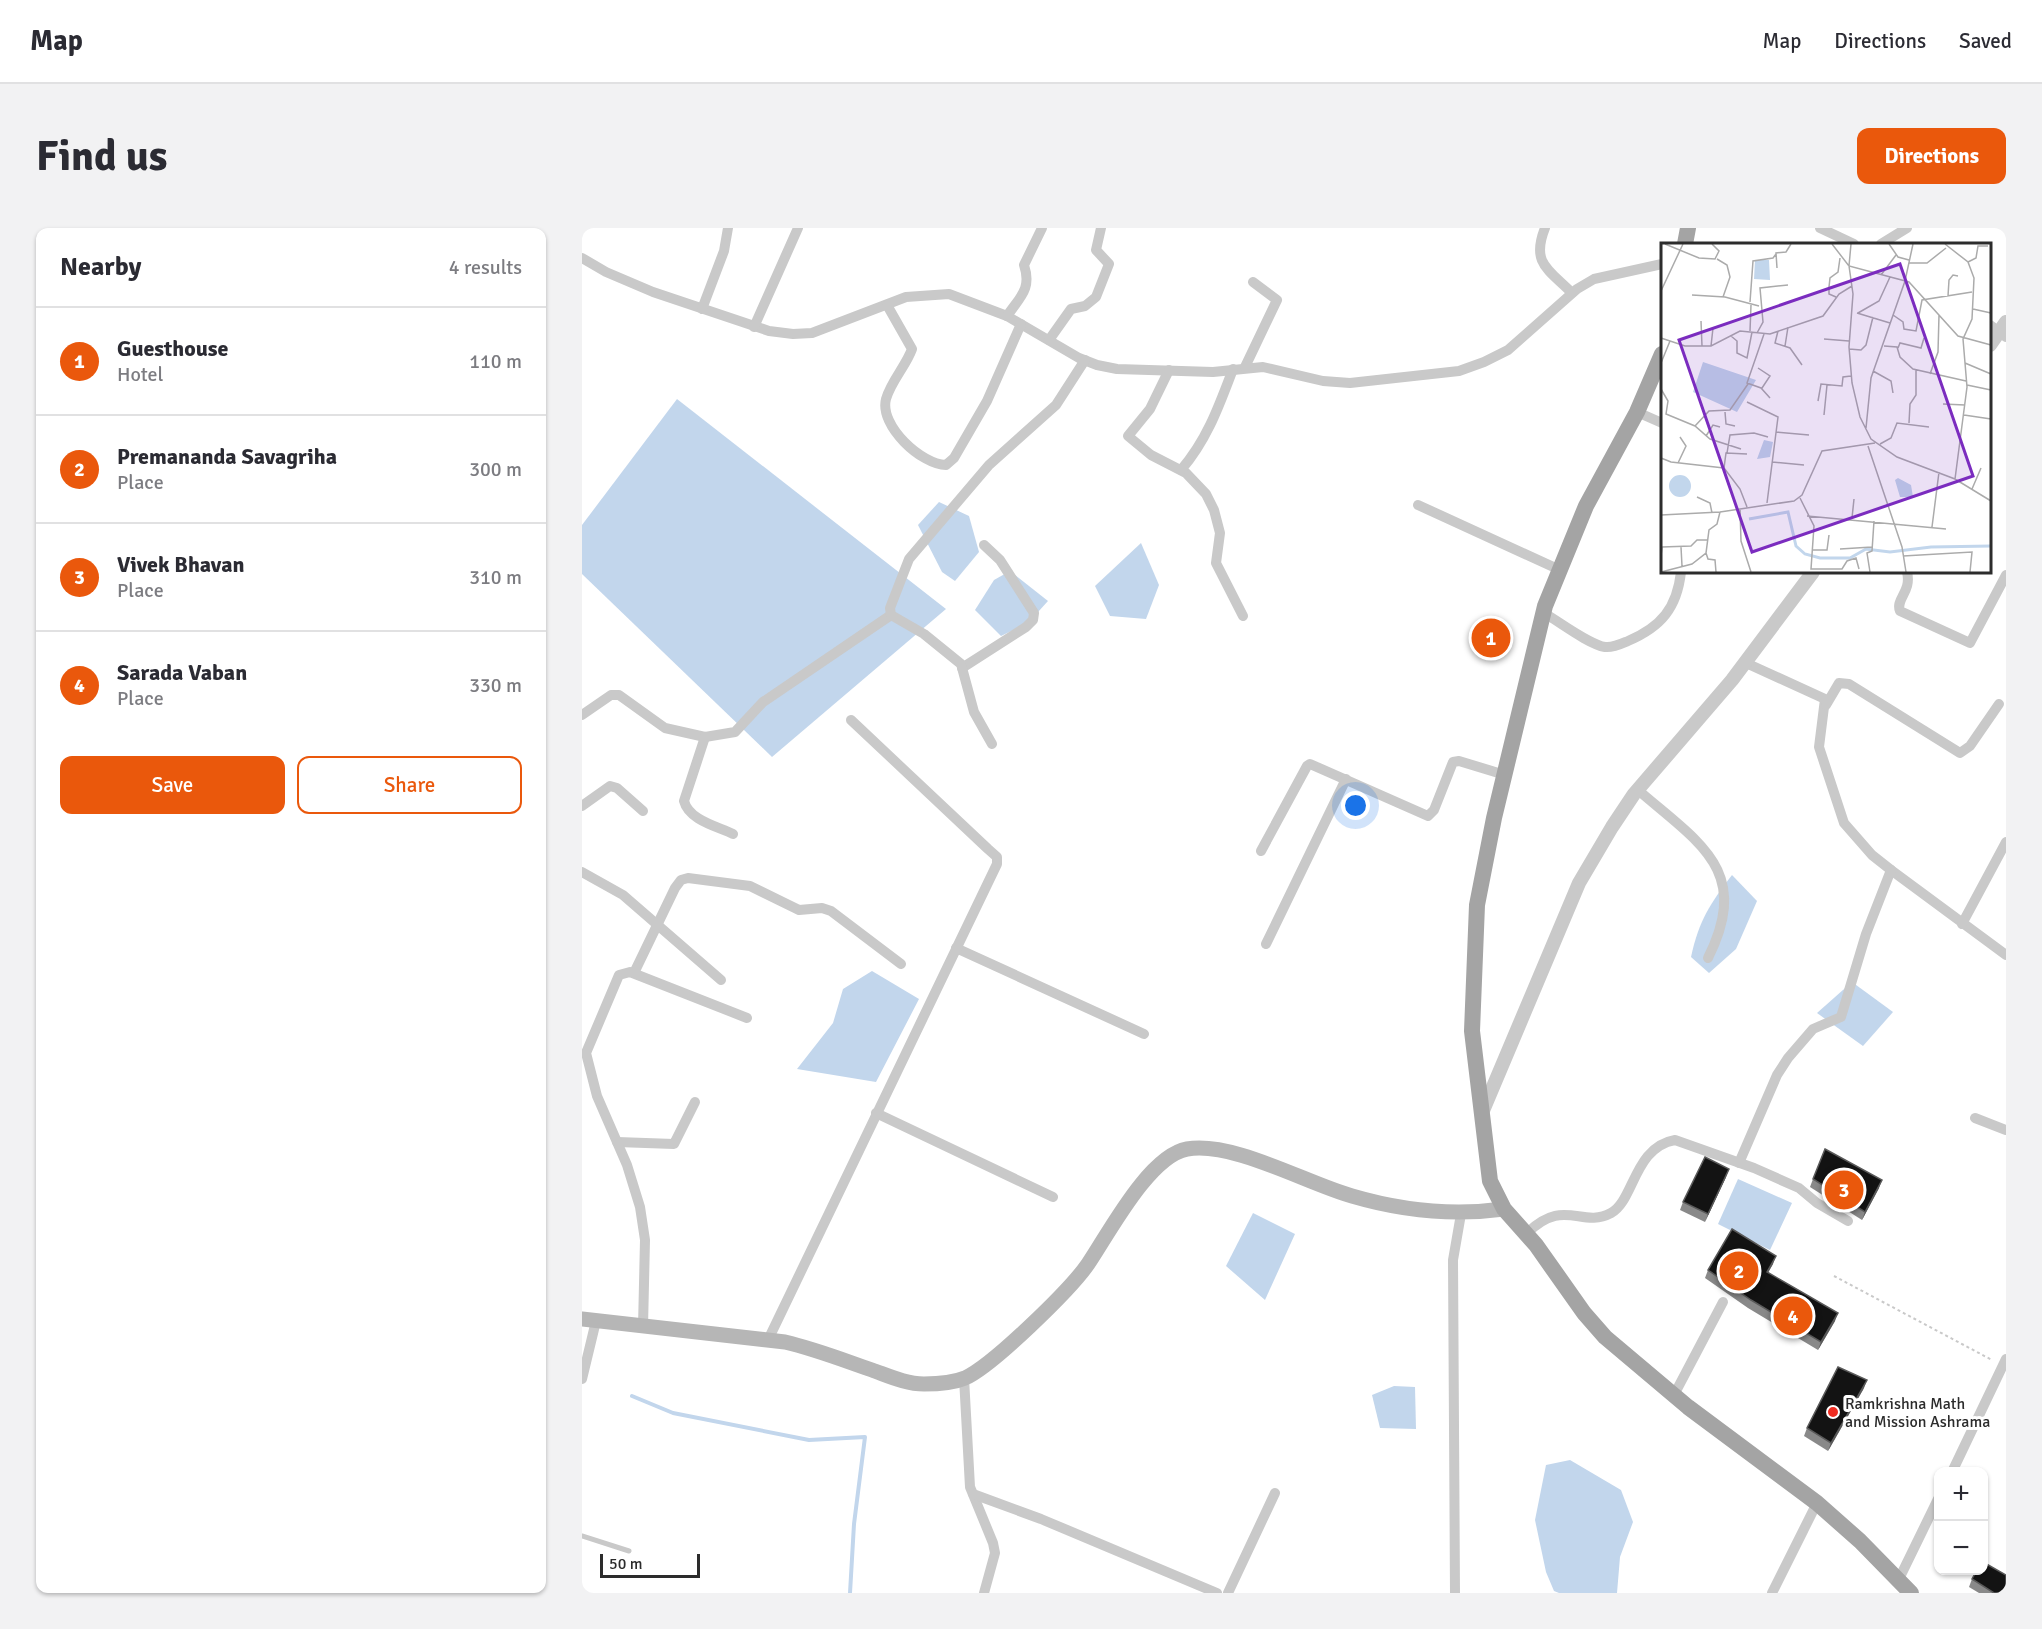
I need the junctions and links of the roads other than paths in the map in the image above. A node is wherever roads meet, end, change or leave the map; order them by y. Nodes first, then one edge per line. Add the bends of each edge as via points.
1 (728, 228) edge
2 (798, 228) edge
3 (1042, 228) edge
4 (1101, 228) edge
5 (1545, 228) edge
6 (1688, 228) edge
7 (1820, 228) edge
8 (1907, 228) edge
9 (1685, 243) edge
10 (1852, 243) edge
11 (1883, 243) edge
12 (582, 258) edge
13 (1661, 264) edge
14 (1253, 282) dead end
15 (1572, 293) junction
16 (887, 305) junction
17 (702, 309) junction
18 (1007, 316) junction
19 (1021, 324) junction
20 (754, 327) junction
21 (2000, 329) edge
22 (1049, 340) junction
23 (1991, 342) edge
24 (1661, 356) edge
25 (1085, 360) junction
26 (1245, 367) junction
27 (1233, 369) junction
28 (1169, 370) junction
29 (1637, 412) junction
30 (1661, 423) edge
31 (1181, 470) junction
32 (1418, 505) dead end
33 (984, 545) dead end
34 (1560, 570) junction
35 (1681, 573) edge
36 (1812, 573) edge
37 (1907, 573) edge
38 (2006, 575) edge
39 (1544, 613) junction
40 (891, 615) junction
41 (1243, 616) dead end
42 (1746, 663) junction
43 (962, 668) junction
44 (1999, 704) dead end
45 (1826, 705) junction
46 (582, 715) edge
47 (851, 720) dead end
48 (705, 736) junction
49 (992, 744) dead end
50 (1504, 775) junction
51 (1346, 779) junction
52 (1638, 790) junction
53 (582, 806) edge
54 (643, 811) dead end
55 (733, 834) dead end
56 (2006, 842) edge
57 (1261, 851) dead end
58 (1891, 870) junction
59 (582, 872) edge
60 (659, 924) junction
61 (1962, 924) junction
62 (1266, 944) dead end
63 (956, 948) junction
64 (2006, 955) edge
65 (1708, 958) dead end
66 (902, 964) dead end
67 (634, 973) junction
68 (721, 980) dead end
69 (747, 1018) dead end
70 (1144, 1034) dead end
71 (584, 1052) edge
72 (695, 1102) dead end
73 (876, 1113) junction
74 (1482, 1113) junction
75 (1975, 1118) dead end
76 (2006, 1130) edge
77 (617, 1142) junction
78 (1739, 1163) junction
79 (1053, 1197) dead end
80 (1504, 1209) junction
81 (1461, 1214) junction
82 (1848, 1221) dead end
83 (1526, 1234) junction
84 (1723, 1302) dead end
85 (589, 1320) edge
86 (643, 1327) junction
87 (768, 1340) junction
88 (2004, 1362) edge
89 (964, 1378) junction
90 (582, 1379) edge
91 (1674, 1395) junction
92 (1954, 1467) edge
93 (1275, 1493) dead end
94 (973, 1494) junction
95 (1816, 1503) junction
96 (1934, 1507) edge
97 (582, 1536) edge
98 (629, 1551) dead end
99 (1899, 1579) junction
100 (984, 1593) edge
101 (1217, 1593) edge
102 (1227, 1593) edge
103 (1455, 1593) edge
104 (1772, 1593) edge
105 (1911, 1593) edge

1 - 17 street via 724,251
2 - 20 street
3 - 18 street via 1024,265 1028,282
4 - 22 street via 1096,250 1109,264 1099,292 1085,306 1071,309
5 - 15 street via 1539,243 1541,259
6 - 9 main road
7 - 10 street
8 - 11 street
12 - 17 street via 606,272
13 - 15 street via 1594,279
14 - 26 street via 1276,300
15 - 26 street via 1517,343 1459,371 1363,382 1323,381 1263,367
16 - 18 street via 906,297 949,294
16 - 19 street via 912,349 886,399 889,419 896,435 937,465 946,465 954,458 987,401
16 - 20 street via 812,333
17 - 20 street
18 - 19 street
19 - 22 street
21 - 23 street
22 - 25 street
24 - 29 main road
25 - 28 street via 1117,369
25 - 40 street via 1056,405 968,487 909,560 890,608
26 - 27 street
27 - 28 street
27 - 31 street via 1214,421
28 - 31 street via 1150,409 1128,436 1151,455
29 - 30 street
29 - 34 main road via 1586,506
31 - 41 street via 1206,494 1214,510 1220,533 1216,563
32 - 34 street
33 - 43 street via 1000,560 1034,613 1033,620
34 - 39 main road
35 - 39 street via 1673,602 1662,622 1618,645 1602,646
36 - 42 street
37 - 38 street via 1909,587 1899,604 1900,611 1970,644
39 - 50 main road
40 - 43 street via 924,634
40 - 48 street via 763,702 735,732
42 - 45 street via 1825,699
42 - 52 street
43 - 49 street via 974,712
44 - 45 street via 1970,746 1960,753 1849,684 1839,684
45 - 58 street via 1819,747 1838,807 1858,840
46 - 48 street via 612,695 619,695 665,728
47 - 63 street via 997,857
48 - 55 street via 684,801 692,815
50 - 51 street via 1453,762 1428,816
50 - 74 main road via 1477,905 1474,943 1472,1031
51 - 57 street via 1315,765 1307,766
51 - 62 street
52 - 65 street via 1696,840 1724,883 1722,926
52 - 74 street via 1579,883
53 - 54 street via 610,786
56 - 61 street
58 - 61 street
58 - 78 street via 1866,934 1841,1017 1813,1029 1788,1058
59 - 60 street via 623,895
60 - 66 street via 681,880 750,886 793,909 822,908 838,914
60 - 67 street
60 - 68 street
61 - 64 street
63 - 70 street
63 - 73 street
67 - 69 street
67 - 71 street via 619,975 612,986
71 - 77 street
72 - 77 street via 674,1144
73 - 79 street
73 - 87 street
74 - 80 main road via 1490,1180
75 - 76 street
77 - 86 street via 634,1186 645,1240
78 - 82 street via 1798,1188
78 - 83 street via 1676,1140 1667,1141 1644,1162 1617,1209 1610,1214 1552,1215
80 - 81 main road
80 - 83 main road
81 - 89 main road via 1421,1211 1369,1200 1229,1153 1200,1148 1184,1150 1168,1157 1138,1187 1086,1266 1060,1296 984,1366
81 - 103 street via 1453,1260
83 - 91 main road via 1598,1329
84 - 91 street
85 - 86 main road
85 - 90 street
86 - 87 main road
87 - 89 main road via 808,1348 903,1381 924,1384
88 - 92 street
89 - 94 street via 968,1469
91 - 95 main road
93 - 102 street
94 - 100 street via 995,1553
94 - 101 street
95 - 99 main road
95 - 104 street
96 - 99 street
97 - 98 lane
99 - 105 main road

